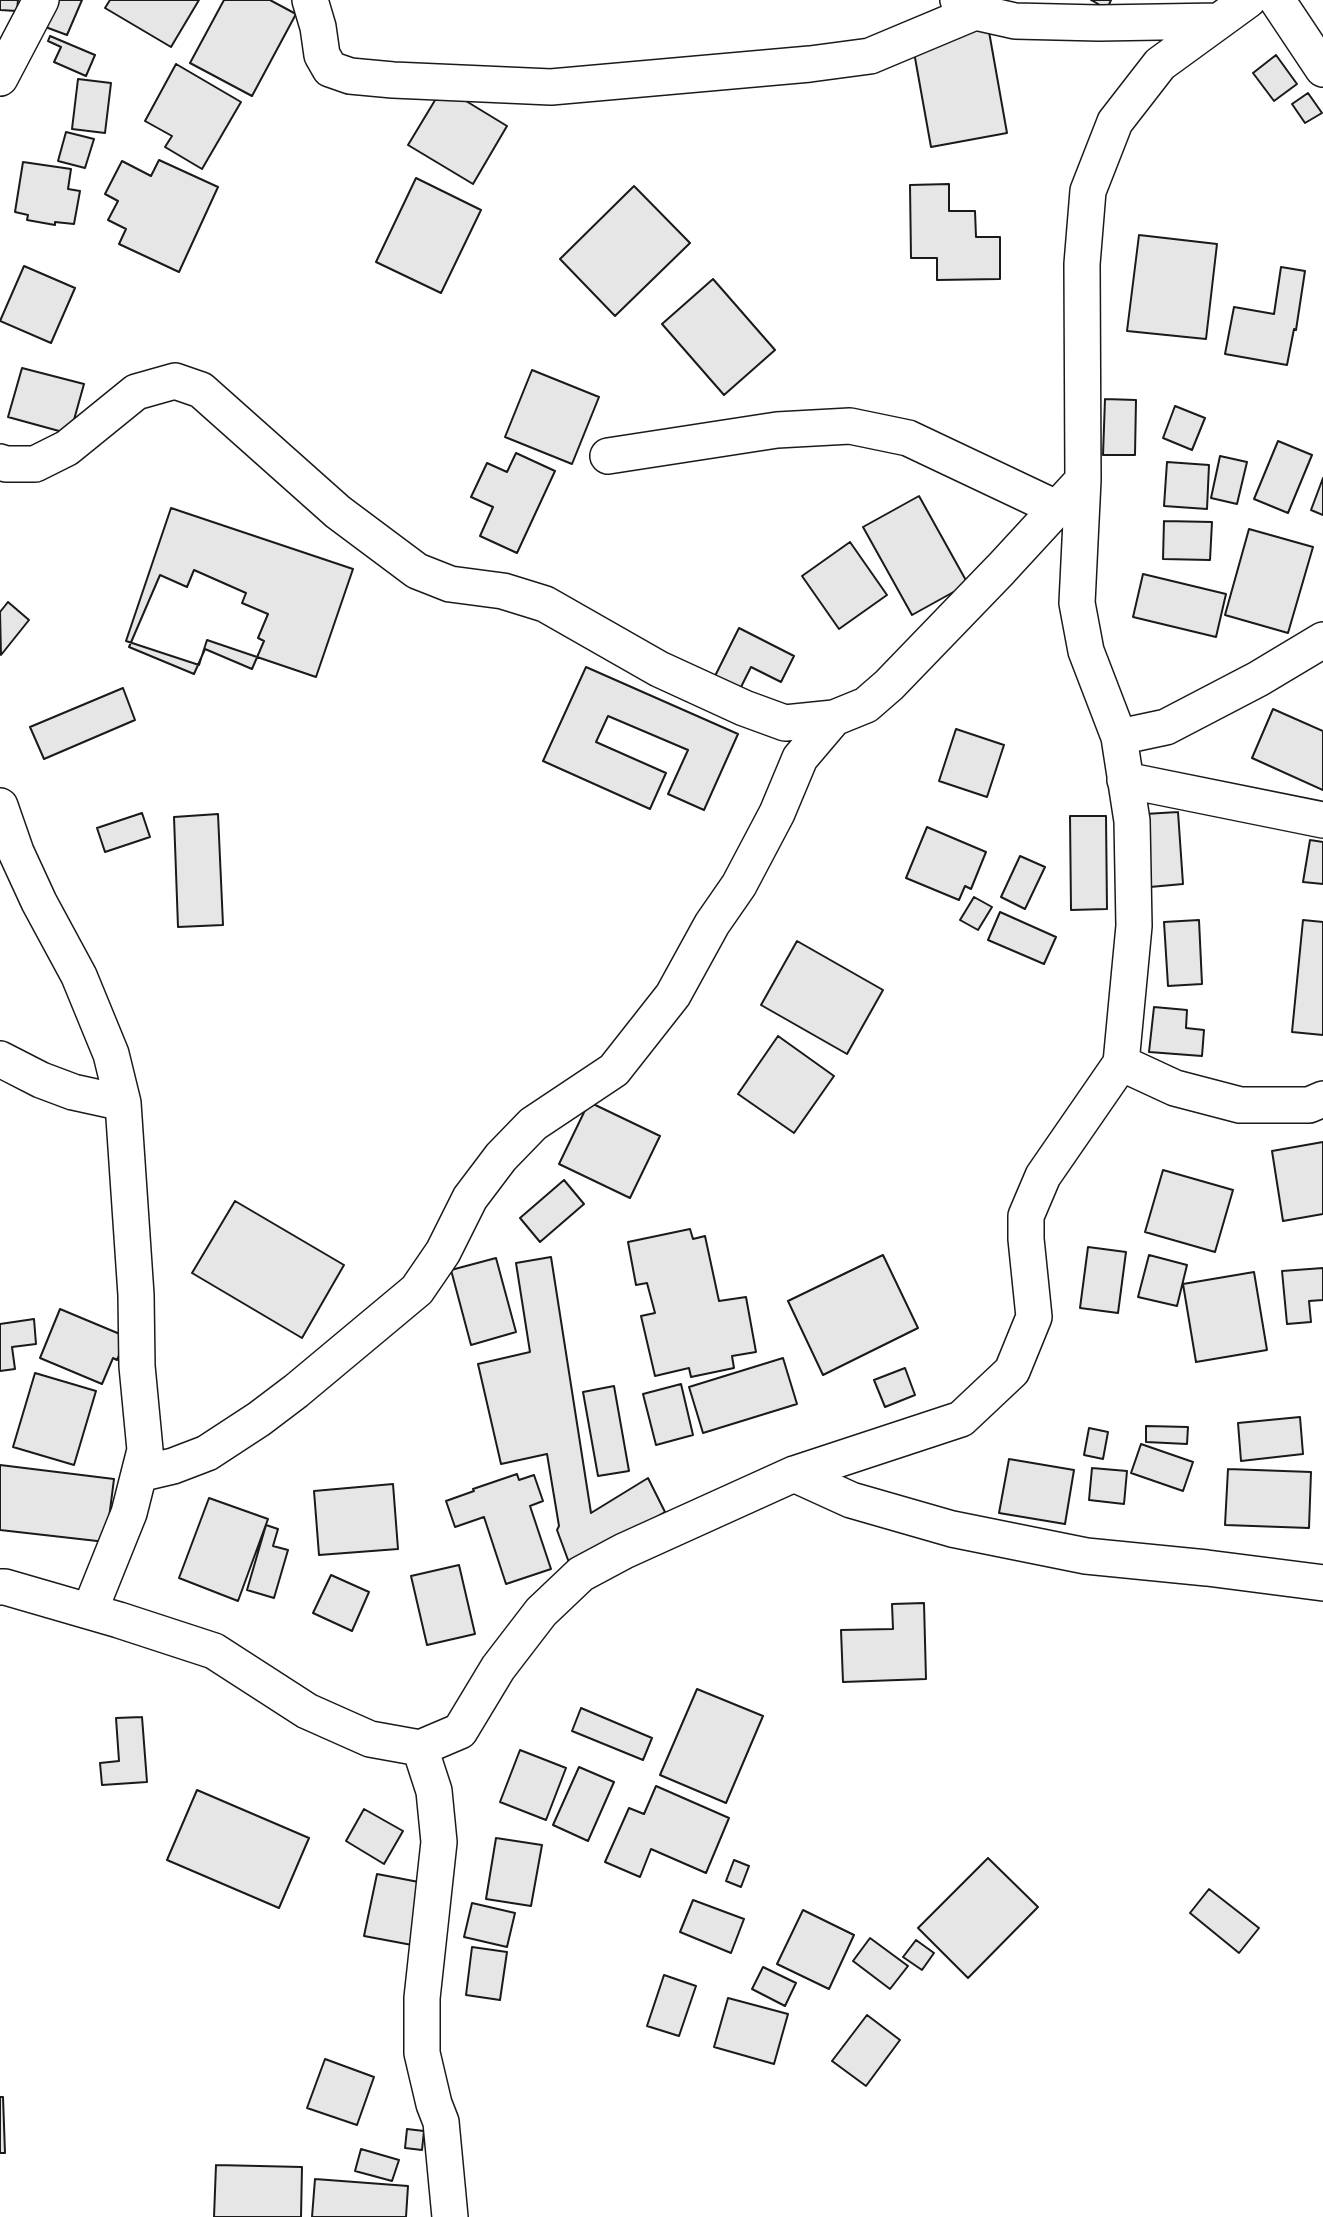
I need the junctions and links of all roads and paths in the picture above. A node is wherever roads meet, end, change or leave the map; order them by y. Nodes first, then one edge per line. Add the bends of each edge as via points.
1 (41, 0) edge
2 (310, 0) edge
3 (1248, 0) edge
4 (1277, 0) edge
5 (967, 6) edge
6 (1219, 22) junction
7 (1323, 69) edge
8 (0, 78) edge
9 (608, 456) dead end
10 (0, 462) edge
11 (1083, 480) junction
12 (1056, 509) junction
13 (1323, 640) edge
14 (834, 718) junction
15 (1119, 737) junction
16 (1125, 780) junction
17 (0, 806) edge
18 (1323, 820) edge
19 (0, 1059) edge
20 (1121, 1063) junction
21 (1323, 1099) edge
22 (123, 1103) junction
23 (139, 1474) junction
24 (794, 1474) junction
25 (1323, 1583) edge
26 (0, 1587) edge
27 (86, 1610) junction
28 (420, 1748) junction
29 (450, 2217) edge

1 - 8 street
2 - 5 street via 322,55 330,69 340,73 551,87 870,56
3 - 6 street
4 - 7 street
5 - 6 street via 1015,21
6 - 11 street via 1160,64 1115,122 1088,191 1082,264
9 - 12 street via 777,430 850,426 908,438
10 - 14 street via 35,464 67,448 136,392 175,381 201,390 338,512 417,571 450,584 503,591 545,604 659,669 785,723
11 - 12 street
11 - 15 street via 1077,603 1086,651
12 - 14 street via 890,685 866,705
13 - 15 street via 1166,727
14 - 23 street via 800,758 739,885 673,995 614,1070 533,1124 501,1157 470,1198 443,1252 416,1290 296,1391 228,1440 173,1466
15 - 16 street
16 - 18 street
16 - 20 street via 1132,821 1134,926
17 - 22 street via 39,902 79,976 111,1054
19 - 22 street via 73,1092
20 - 21 street via 1175,1088 1240,1105 1308,1105
20 - 24 street via 1043,1176 1026,1216 1034,1317 1012,1371 961,1419
22 - 23 street via 145,1450
23 - 27 street via 129,1513
24 - 25 street via 851,1500 952,1529 1086,1556
24 - 28 street via 581,1574 541,1612 498,1668 460,1731
26 - 27 street
27 - 28 street via 214,1651 307,1711 370,1739
28 - 29 street via 434,1791 439,1842 422,1998 422,2053 441,2122

